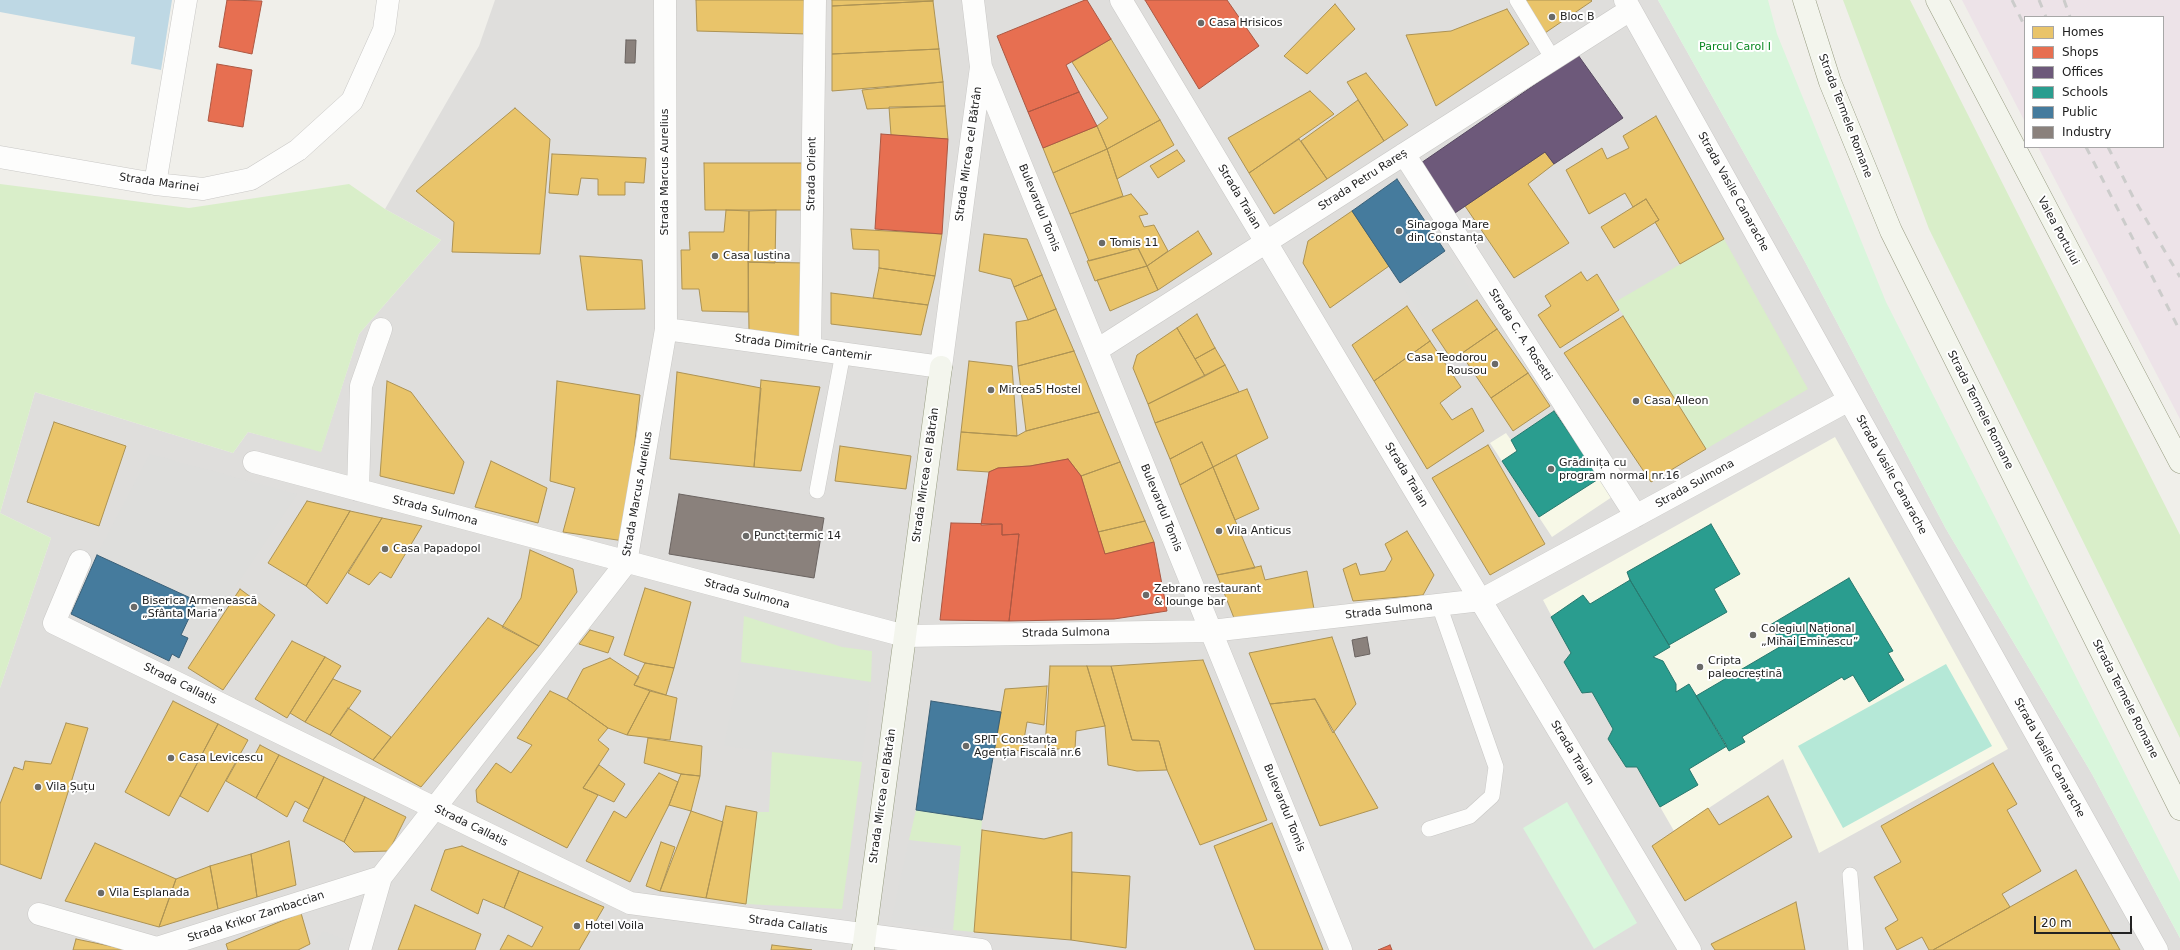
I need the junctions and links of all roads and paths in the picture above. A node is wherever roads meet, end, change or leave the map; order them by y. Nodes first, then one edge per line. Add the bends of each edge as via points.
1 (186, 0) edge
2 (388, 0) edge
3 (665, 0) edge
4 (815, 0) edge
5 (973, 0) edge
6 (1121, 0) edge
7 (1518, 0) edge
8 (1804, 0) edge
9 (1937, 0) edge
10 (1628, 5) edge
11 (1553, 59) junction
12 (981, 67) junction
13 (1404, 154) junction
14 (0, 157) edge
15 (155, 184) junction
16 (1266, 242) junction
17 (666, 329) junction
18 (381, 330) dead end
19 (810, 348) junction
20 (1097, 350) junction
21 (843, 353) junction
22 (941, 367) junction
23 (1849, 400) junction
24 (254, 462) dead end
25 (2180, 462) edge
26 (358, 490) junction
27 (817, 491) dead end
28 (1636, 516) junction
29 (80, 561) dead end
30 (626, 563) junction
31 (1481, 600) junction
32 (1439, 605) junction
33 (1211, 631) junction
34 (905, 636) junction
35 (435, 808) junction
36 (2180, 809) edge
37 (1429, 829) dead end
38 (1850, 875) dead end
39 (381, 877) junction
40 (39, 914) dead end
41 (864, 943) edge
42 (360, 950) edge
43 (981, 950) edge
44 (1342, 950) edge
45 (1690, 950) edge
46 (1856, 950) edge
47 (2157, 950) edge

1 - 15 street
2 - 15 street, Strada Marinei via 384,30 352,101 298,150 251,180 203,190
3 - 17 street, Strada Marcus Aurelius
4 - 19 street, Strada Orient
5 - 12 street, Strada Mircea cel Bătrân
6 - 16 street, Strada Traian
7 - 11 lane
8 - 36 street, Strada Termele Romane via 1830,82 1891,231
9 - 25 street, Valea Portului
10 - 11 street, Strada Petru Rareș
10 - 23 street, Strada Vasile Canarache
11 - 13 street, Strada Petru Rareș
12 - 20 street, Bulevardul Tomis
12 - 22 street, Strada Mircea cel Bătrân
13 - 16 street, Strada Petru Rareș
13 - 28 street, Strada C. A. Rosetti
14 - 15 street, Strada Marinei
16 - 20 street, Strada Petru Rareș
16 - 31 street, Strada Traian
17 - 19 street, Strada Dimitrie Cantemir
17 - 30 street, Strada Marcus Aurelius
18 - 26 street via 361,386
19 - 21 street, Strada Dimitrie Cantemir
20 - 33 street, Bulevardul Tomis
21 - 22 street, Strada Dimitrie Cantemir
21 - 27 lane
22 - 34 street, Strada Mircea cel Bătrân
23 - 28 street, Strada Sulmona
23 - 47 street, Strada Vasile Canarache
24 - 26 street, Strada Sulmona
26 - 30 street, Strada Sulmona
28 - 31 street, Strada Sulmona
29 - 35 street, Strada Callatis via 54,623
30 - 34 street, Strada Sulmona
30 - 35 street, Strada Marcus Aurelius
31 - 32 street, Strada Sulmona
31 - 45 street, Strada Traian
32 - 33 street, Strada Sulmona
32 - 37 lane via 1496,767 1492,796 1470,816
33 - 34 street, Strada Sulmona
33 - 44 street, Bulevardul Tomis
34 - 41 street, Strada Mircea cel Bătrân
35 - 39 street, Strada Marcus Aurelius
35 - 41 street, Strada Callatis via 630,903
38 - 46 lane
39 - 40 street, Strada Krikor Zambaccian via 157,948
39 - 42 street, Strada Marcus Aurelius
41 - 43 street, Strada Callatis

